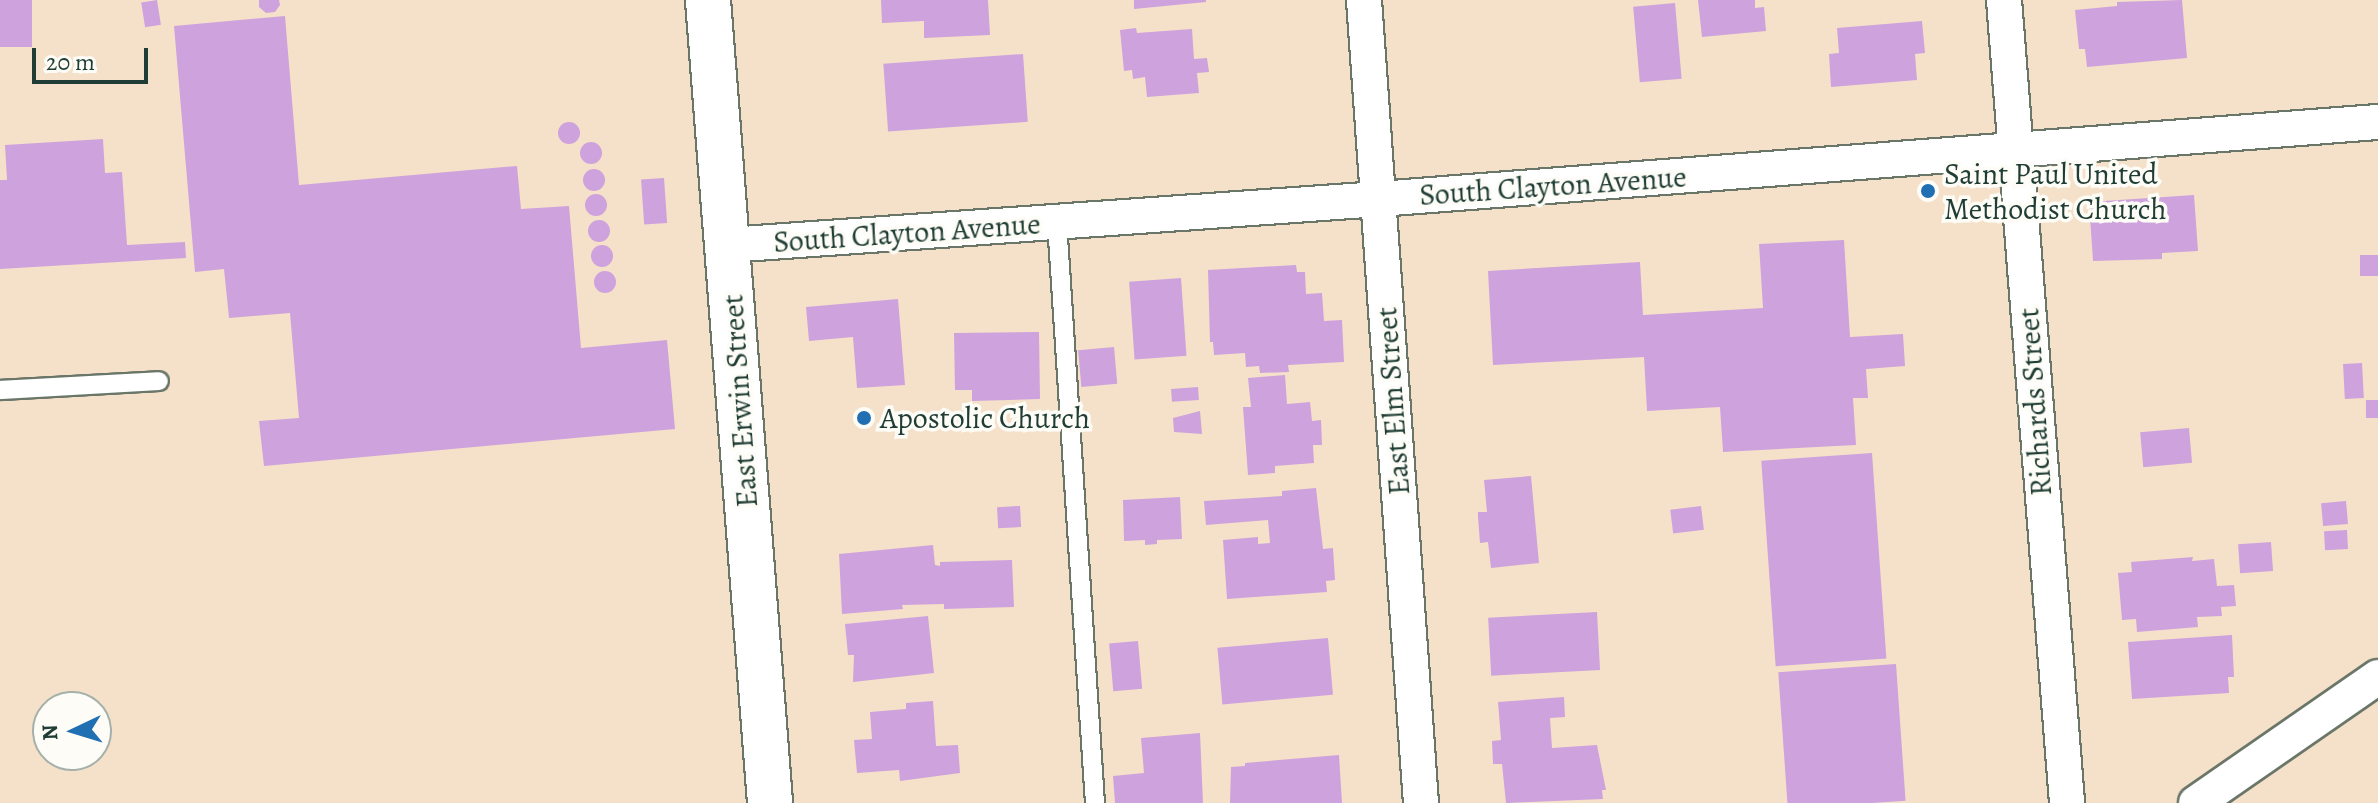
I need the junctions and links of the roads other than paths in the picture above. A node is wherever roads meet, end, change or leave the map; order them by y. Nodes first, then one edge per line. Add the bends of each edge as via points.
1 (708, 0) edge
2 (1364, 0) edge
3 (2004, 0) edge
4 (2378, 122) edge
5 (2016, 152) junction
6 (1379, 199) junction
7 (1057, 222) junction
8 (728, 245) junction
9 (159, 381) dead end
10 (0, 390) edge
11 (2378, 677) edge
12 (770, 803) edge
13 (1095, 803) edge
14 (1421, 803) edge
15 (2067, 803) edge
16 (2196, 803) edge

1 - 8 main road, East Erwin Street
2 - 6 street, East Elm Street
3 - 5 street, Richards Street
4 - 5 street, South Clayton Avenue
5 - 6 street, South Clayton Avenue
5 - 15 street, Richards Street
6 - 7 street, South Clayton Avenue
6 - 14 street, East Elm Street
7 - 8 street, South Clayton Avenue
7 - 13 lane
8 - 12 main road, East Erwin Street
9 - 10 lane
11 - 16 street

